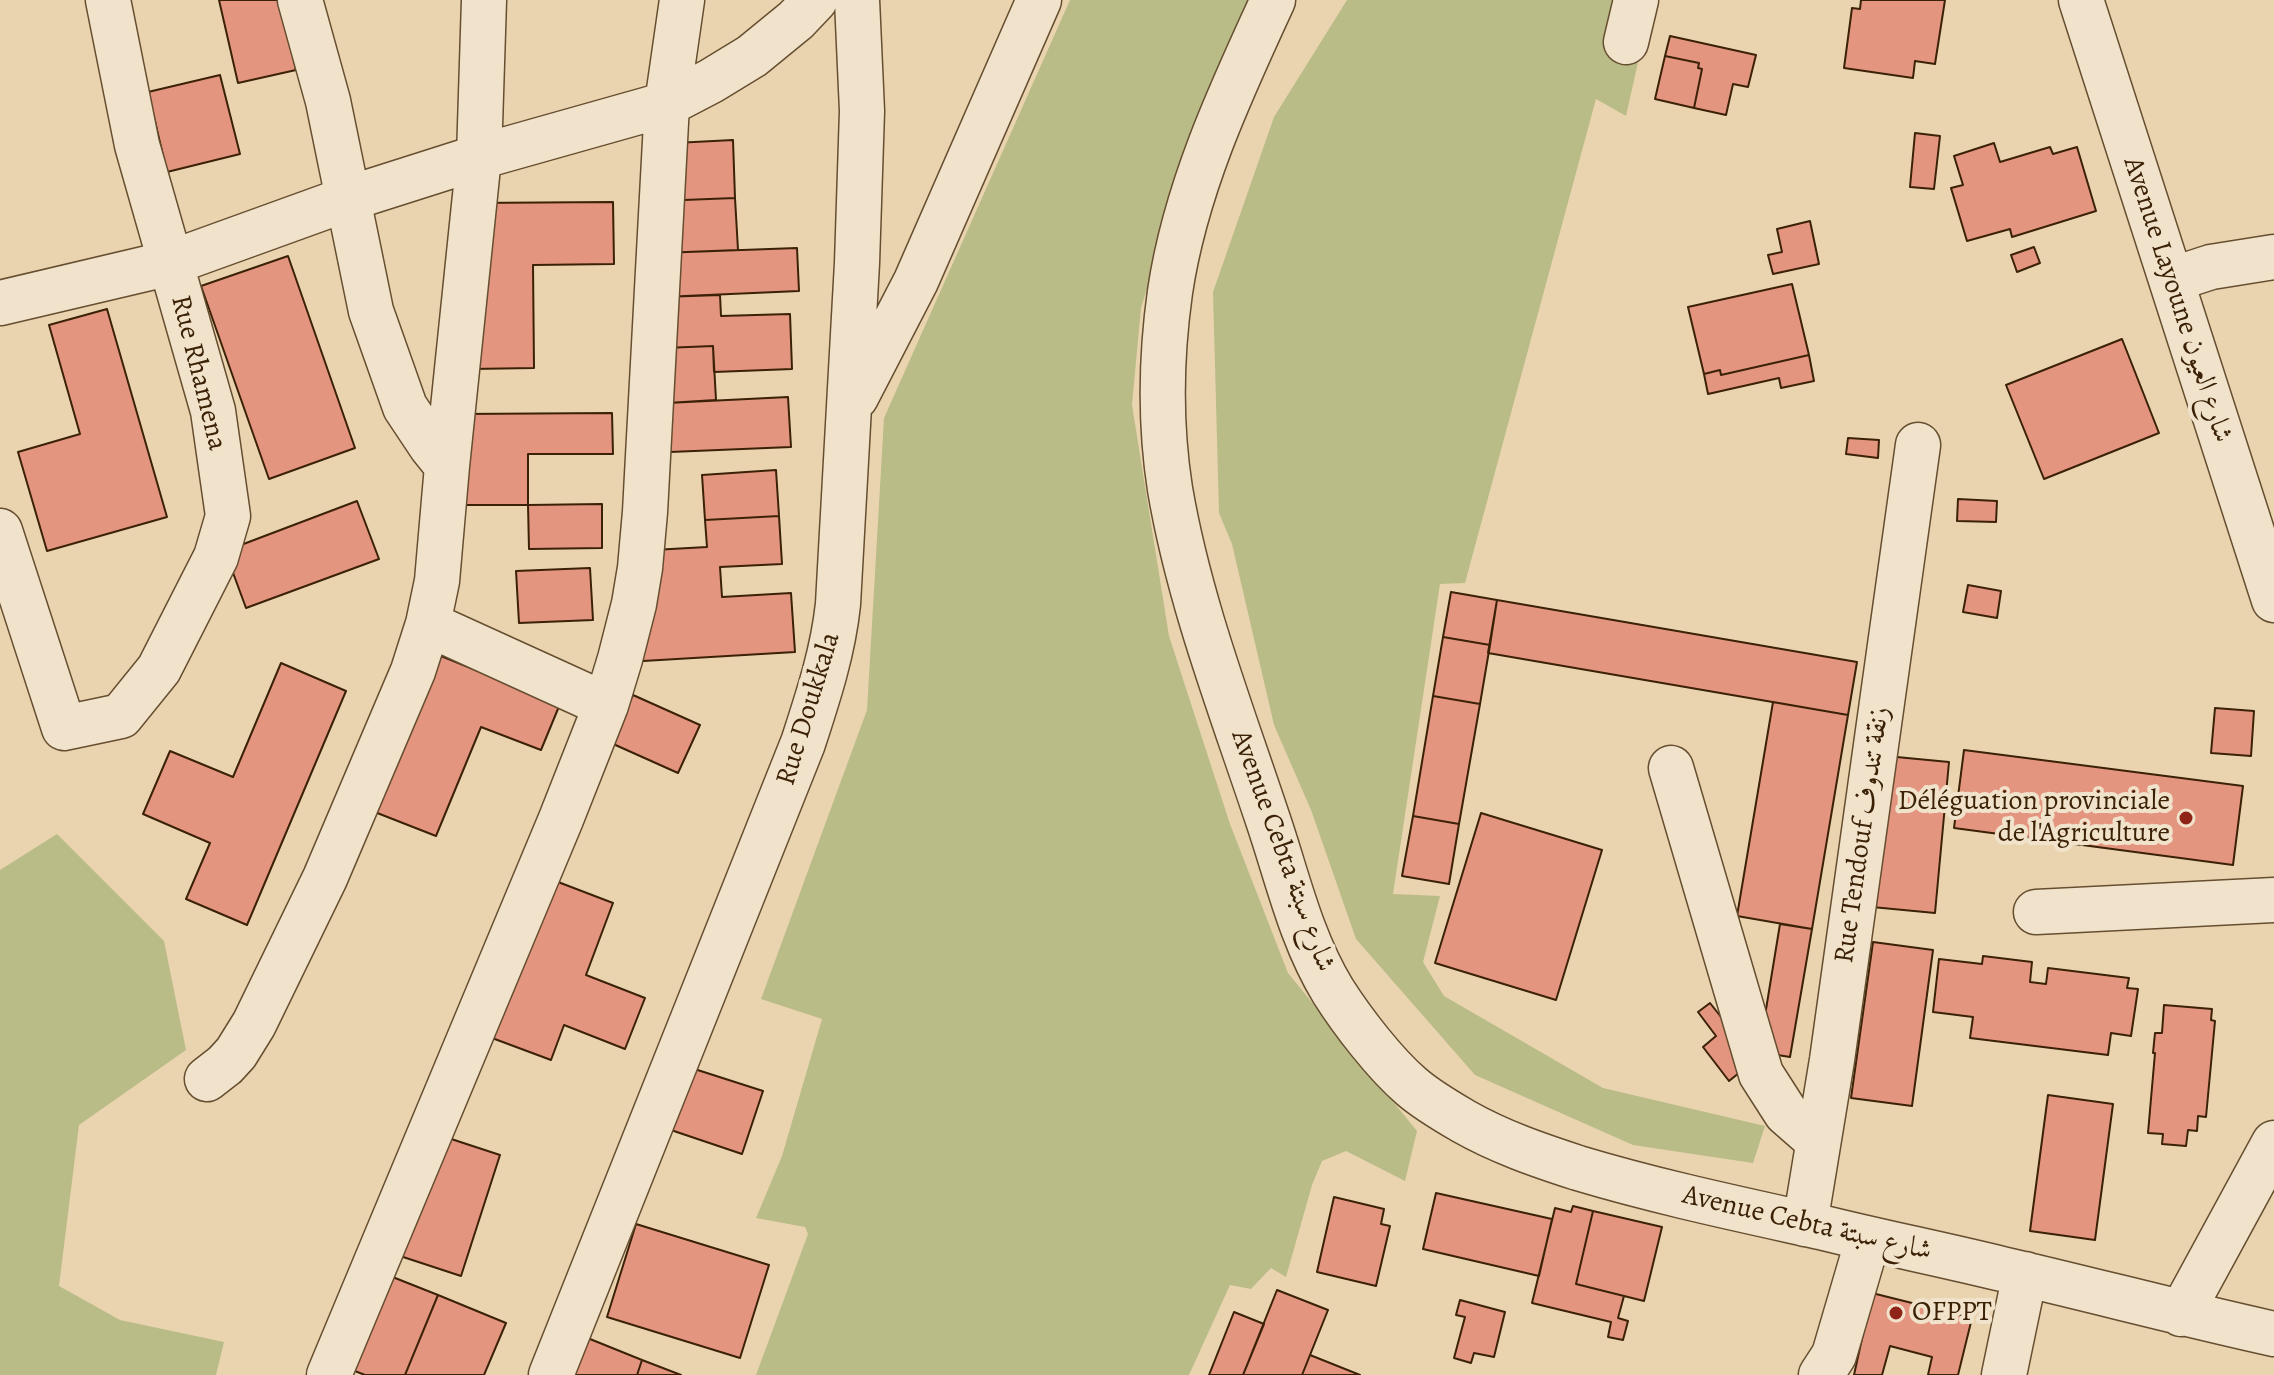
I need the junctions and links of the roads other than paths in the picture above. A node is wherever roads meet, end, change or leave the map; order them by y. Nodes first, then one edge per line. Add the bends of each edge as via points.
1 (108, 0) edge
2 (300, 0) edge
3 (484, 0) edge
4 (682, 0) edge
5 (815, 0) edge
6 (857, 0) edge
7 (1039, 0) edge
8 (1273, 0) edge
9 (1636, 0) edge
10 (2081, 0) edge
11 (1626, 42) dead end
12 (667, 104) junction
13 (479, 157) junction
14 (347, 199) junction
15 (2274, 257) edge
16 (170, 263) junction
17 (2171, 280) junction
18 (0, 303) edge
19 (849, 409) junction
20 (1918, 445) dead end
21 (447, 466) junction
22 (0, 531) edge
23 (2274, 600) edge
24 (428, 624) junction
25 (606, 705) junction
26 (1671, 768) dead end
27 (2274, 900) edge
28 (2036, 912) dead end
29 (207, 1079) dead end
30 (1818, 1141) junction
31 (2274, 1143) edge
32 (1805, 1224) junction
33 (1868, 1239) junction
34 (2025, 1274) junction
35 (2181, 1314) junction
36 (2274, 1334) edge
37 (329, 1375) edge
38 (551, 1375) edge
39 (1821, 1375) edge
40 (2004, 1375) edge

1 - 16 street via 137,145
2 - 14 street via 328,101
3 - 13 street
4 - 12 street
5 - 12 street, Rue Rhamena via 752,56
6 - 19 street, Rue Doukkala via 862,111
7 - 19 street via 916,281
8 - 32 street, Avenue Cebta شارع سبتة via 1210,148 1178,250 1166,331 1164,441 1194,593 1315,958 1358,1025 1412,1087 1503,1143 1611,1178
9 - 11 street
10 - 17 street, Avenue Layoune شارع العيون
12 - 13 street, Rue Rhamena
12 - 25 street via 640,568
13 - 14 street, Rue Rhamena
13 - 21 street
14 - 16 street, Rue Rhamena
14 - 21 street via 371,311 400,395
15 - 17 street
16 - 18 street, Rue Rhamena
16 - 22 street, Rue Rhamena via 213,411 228,516 216,557 159,669 121,716 64,728
17 - 23 street, Avenue Layoune شارع العيون
19 - 38 street, Rue Doukkala via 838,604 821,689
20 - 30 street, Rue Tendouf زنقة تندوف
21 - 24 street
24 - 25 street
24 - 29 street via 325,878 247,1036
25 - 37 street
26 - 30 street via 1761,1074 1786,1113
27 - 28 street
30 - 32 street, Rue Tendouf زنقة تندوف
31 - 35 street
32 - 33 street, Avenue Cebta شارع سبتة
33 - 34 street, Avenue Cebta شارع سبتة
33 - 39 street via 1834,1355
34 - 35 street, Avenue Cebta شارع سبتة
34 - 40 street
35 - 36 street, Avenue Cebta شارع سبتة

